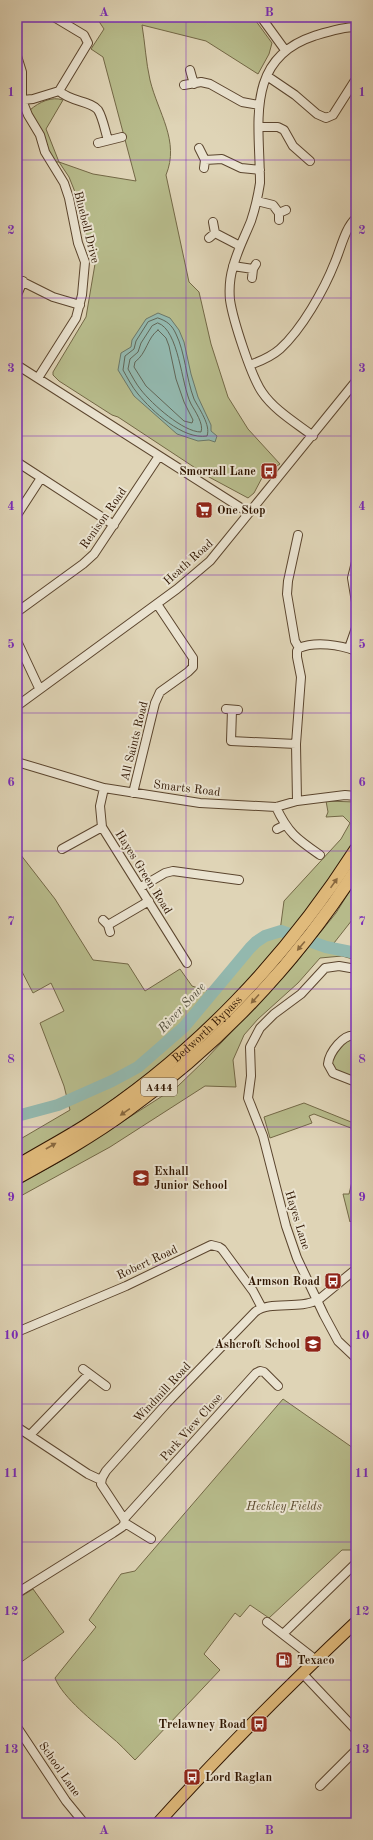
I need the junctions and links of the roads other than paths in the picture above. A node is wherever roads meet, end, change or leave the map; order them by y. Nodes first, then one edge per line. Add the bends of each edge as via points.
1 (54, 17) edge
2 (261, 17) edge
3 (356, 27) edge
4 (285, 50) junction
5 (17, 56) edge
6 (190, 70) dead end
7 (267, 76) junction
8 (354, 82) dead end
9 (194, 84) junction
10 (184, 85) dead end
11 (58, 91) junction
12 (22, 100) junction
13 (259, 105) junction
14 (259, 127) junction
15 (122, 137) dead end
16 (108, 140) junction
17 (98, 143) dead end
18 (199, 148) dead end
19 (310, 161) dead end
20 (260, 170) junction
21 (257, 201) junction
22 (281, 215) dead end
23 (356, 218) edge
24 (213, 222) dead end
25 (240, 246) junction
26 (233, 266) junction
27 (252, 278) dead end
28 (20, 280) edge
29 (17, 295) edge
30 (80, 304) junction
31 (250, 364) junction
32 (17, 365) edge
33 (38, 378) junction
34 (356, 381) edge
35 (313, 436) junction
36 (159, 456) junction
37 (17, 462) edge
38 (41, 478) junction
39 (249, 513) junction
40 (17, 515) edge
41 (114, 525) junction
42 (298, 535) dead end
43 (353, 561) edge
44 (356, 602) edge
45 (157, 604) junction
46 (17, 612) edge
47 (356, 628) edge
48 (17, 641) edge
49 (299, 648) junction
50 (353, 649) edge
51 (39, 688) junction
52 (17, 706) edge
53 (232, 710) dead end
54 (296, 744) junction
55 (17, 762) edge
56 (104, 788) junction
57 (133, 793) junction
58 (356, 796) edge
59 (297, 800) junction
60 (276, 807) junction
61 (285, 825) junction
62 (102, 827) junction
63 (277, 829) dead end
64 (356, 849) edge
65 (61, 850) dead end
66 (320, 856) dead end
67 (356, 870) edge
68 (239, 880) dead end
69 (140, 887) junction
70 (149, 901) junction
71 (316, 918) junction
72 (107, 926) dead end
73 (186, 963) dead end
74 (276, 967) junction
75 (356, 969) edge
76 (356, 1036) edge
77 (356, 1082) edge
78 (17, 1166) edge
79 (17, 1178) edge
80 (356, 1269) edge
81 (317, 1301) junction
82 (262, 1308) junction
83 (17, 1332) edge
84 (356, 1358) edge
85 (106, 1386) dead end
86 (278, 1386) dead end
87 (17, 1427) edge
88 (30, 1435) junction
89 (101, 1480) junction
90 (124, 1521) junction
91 (151, 1539) dead end
92 (356, 1563) edge
93 (17, 1593) edge
94 (267, 1622) dead end
95 (356, 1622) edge
96 (283, 1634) junction
97 (316, 1660) junction
98 (302, 1673) junction
99 (17, 1727) edge
100 (356, 1730) edge
101 (356, 1750) edge
102 (320, 1786) dead end
103 (84, 1823) edge
104 (158, 1823) edge

1 - 11 street via 84,35 88,43
2 - 4 street
3 - 4 street via 306,38
4 - 7 street via 270,67
5 - 12 street, Bluebell Drive via 22,72
6 - 9 street
7 - 8 street via 326,118 333,115
7 - 13 street
9 - 10 street
9 - 13 street via 210,84 242,102
11 - 12 street
11 - 16 street via 69,99 89,104 98,111
12 - 30 street, Bluebell Drive via 69,198 78,243 85,262
13 - 14 street
14 - 19 street via 278,127 284,130 295,148
14 - 20 street
15 - 16 street
16 - 17 street
18 - 20 street via 204,164 222,159 241,168
20 - 21 street
21 - 22 street via 273,205
21 - 25 street
23 - 31 street via 319,295 294,333 268,358
24 - 25 street via 212,235
25 - 26 street
26 - 27 street via 254,267
26 - 31 street via 230,300
28 - 29 street
28 - 30 street via 53,297
30 - 33 street, Bluebell Drive via 76,318
31 - 35 street via 267,398
32 - 33 street
33 - 36 street
34 - 35 street, Heath Road
35 - 39 street, Heath Road
36 - 39 street
36 - 41 street, Renison Road
37 - 38 street
38 - 40 street
38 - 41 street
39 - 45 street, Heath Road via 210,561
41 - 46 street, Renison Road via 89,559
42 - 49 street via 287,594 295,641
43 - 44 street via 352,578
45 - 51 street, Heath Road
45 - 57 street, All Saints Road via 192,658 193,667 160,692
47 - 50 street
48 - 51 street
49 - 50 street via 330,645
49 - 54 street via 297,657 301,691
51 - 52 street, Heath Road
53 - 54 street via 231,741
54 - 59 street
55 - 56 street, Smarts Road
56 - 57 street, Smarts Road
56 - 62 street, Hayes Green Road via 100,806
57 - 60 street, Smarts Road via 200,803
58 - 59 street, Smarts Road
59 - 60 street, Smarts Road
60 - 61 street
61 - 63 street
61 - 66 street via 295,837
62 - 65 street
62 - 69 street, Hayes Green Road
71 -> 64 highway, Bedworth Bypass / A444
67 - 71 highway, Bedworth Bypass / A444
68 - 69 street via 173,871
69 - 70 street, Hayes Green Road
70 - 72 street
70 - 73 street, Hayes Green Road
71 - 74 highway, Bedworth Bypass / A444
78 -> 74 highway, Bedworth Bypass / A444 via 85,1126 138,1088 201,1036
74 -> 79 highway, Bedworth Bypass / A444 via 246,1008 168,1080 85,1139
75 - 81 street, Hayes Lane via 339,966 325,968 291,1002 266,1021 250,1047 251,1076 248,1098 263,1136 293,1246
76 - 77 street via 349,1035 344,1038 330,1056 328,1064 333,1073
80 - 81 street
81 - 82 street
81 - 84 street, Hayes Lane via 338,1340
82 - 83 street, Robert Road via 253,1291 222,1249 211,1245 130,1284
82 - 89 street, Windmill Road via 255,1312 168,1403 106,1471
85 - 88 street via 86,1371
86 - 90 street, Park View Close via 264,1372 256,1373
87 - 88 street
88 - 89 street
89 - 90 street via 102,1487
90 - 91 street
90 - 93 street via 122,1527
92 - 96 street
94 - 96 street
95 - 97 main road
96 - 97 street
97 - 98 main road
98 - 100 street
98 - 104 main road via 202,1774
99 - 103 street, School Lane via 66,1801
101 - 102 street

